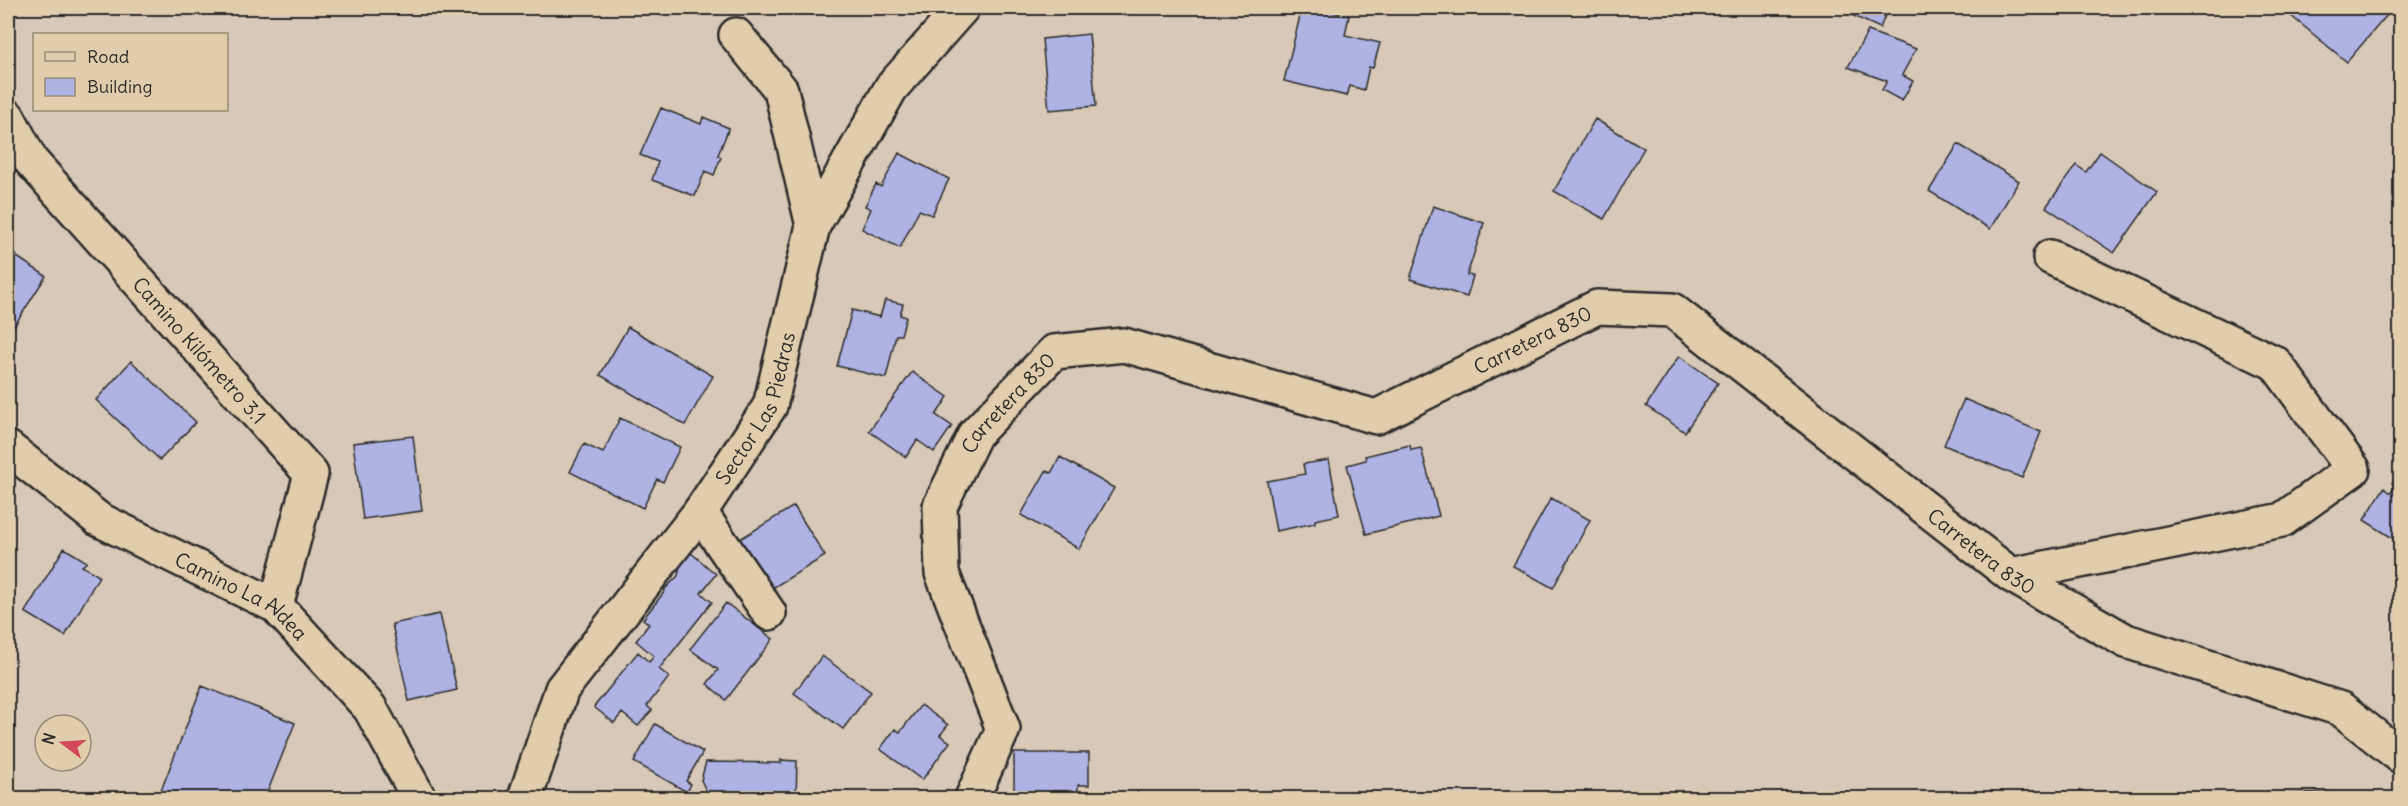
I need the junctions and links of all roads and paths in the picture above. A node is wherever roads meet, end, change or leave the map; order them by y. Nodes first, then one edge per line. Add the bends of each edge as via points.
1 (962, 8) edge
2 (736, 35) dead end
3 (8, 117) edge
4 (813, 226) junction
5 (2050, 257) dead end
6 (8, 448) edge
7 (700, 512) junction
8 (2011, 575) junction
9 (276, 606) junction
10 (769, 612) dead end
11 (2400, 756) edge
12 (418, 798) edge
13 (525, 798) edge
14 (972, 798) edge

1 - 4 street, Sector Las Piedras via 891,88
2 - 4 street via 782,90
3 - 9 street, Camino Kilómetro 3.1 via 31,161 311,474
4 - 7 street, Sector Las Piedras via 770,406
5 - 8 street via 2275,363 2353,469 2282,520
6 - 9 street, Camino La Aldea via 98,519
7 - 10 street
7 - 13 street, Sector Las Piedras via 562,689
8 - 11 street, Carretera 830 via 2126,641 2341,709
8 - 14 street, Carretera 830 via 1672,310 1597,307 1376,417 1124,345 1054,352 975,434 940,506 942,573 1003,729
9 - 12 street, Camino La Aldea via 370,708

